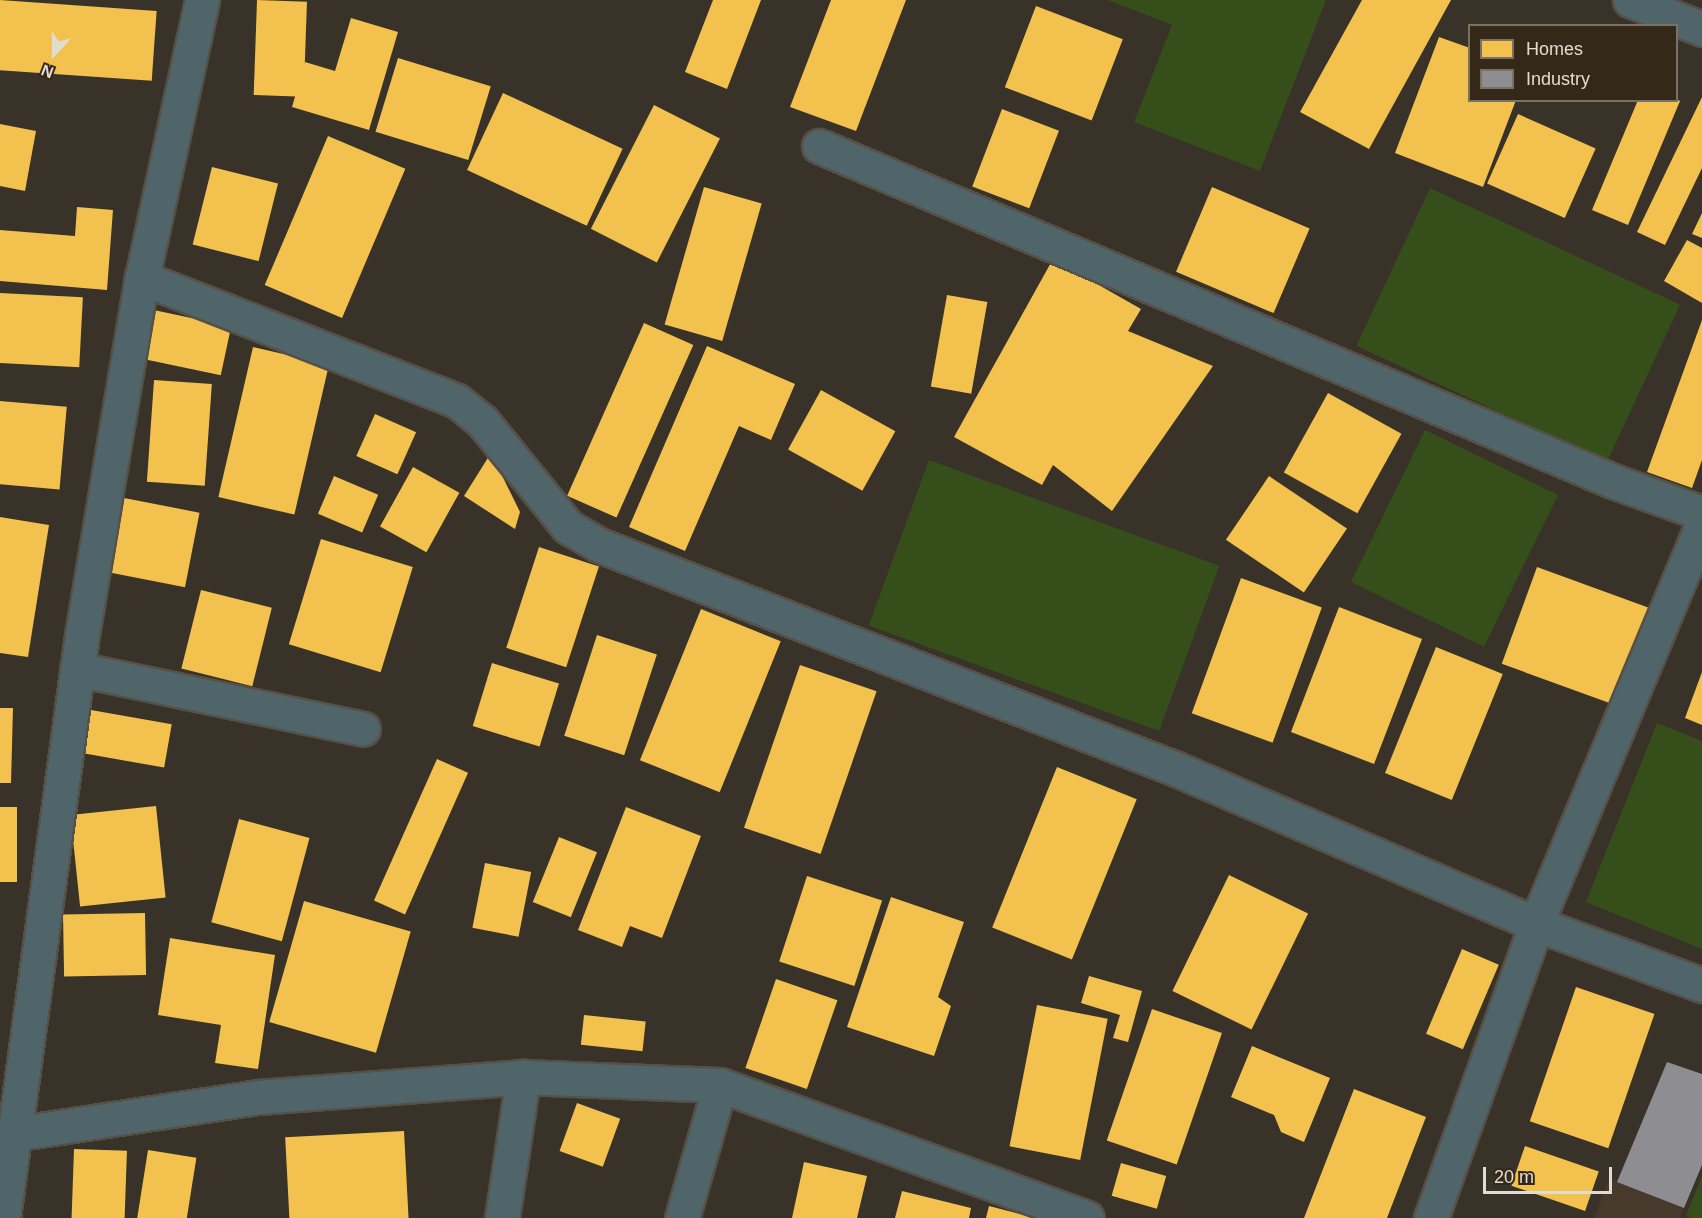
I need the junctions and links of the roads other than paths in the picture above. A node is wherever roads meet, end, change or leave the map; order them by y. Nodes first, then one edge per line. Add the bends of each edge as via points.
1 (202, 0) edge
2 (1630, 0) edge
3 (1702, 28) edge
4 (819, 146) dead end
5 (142, 278) junction
6 (1702, 513) edge
7 (1702, 526) edge
8 (77, 669) junction
9 (363, 729) dead end
10 (1536, 924) junction
11 (1702, 985) edge
12 (523, 1077) junction
13 (720, 1085) junction
14 (6, 1135) edge
15 (3, 1218) edge
16 (502, 1218) edge
17 (682, 1218) edge
18 (1087, 1218) edge
19 (1431, 1218) edge

1 - 5 street
2 - 3 street
4 - 6 street via 1613,482
5 - 8 street
5 - 10 street via 457,401 482,421 568,527 599,545 1174,768
7 - 10 street
8 - 9 street
8 - 14 street
10 - 11 street
10 - 19 street
12 - 13 street
12 - 14 street via 258,1097
12 - 16 street
13 - 17 street
13 - 18 street
14 - 15 street

